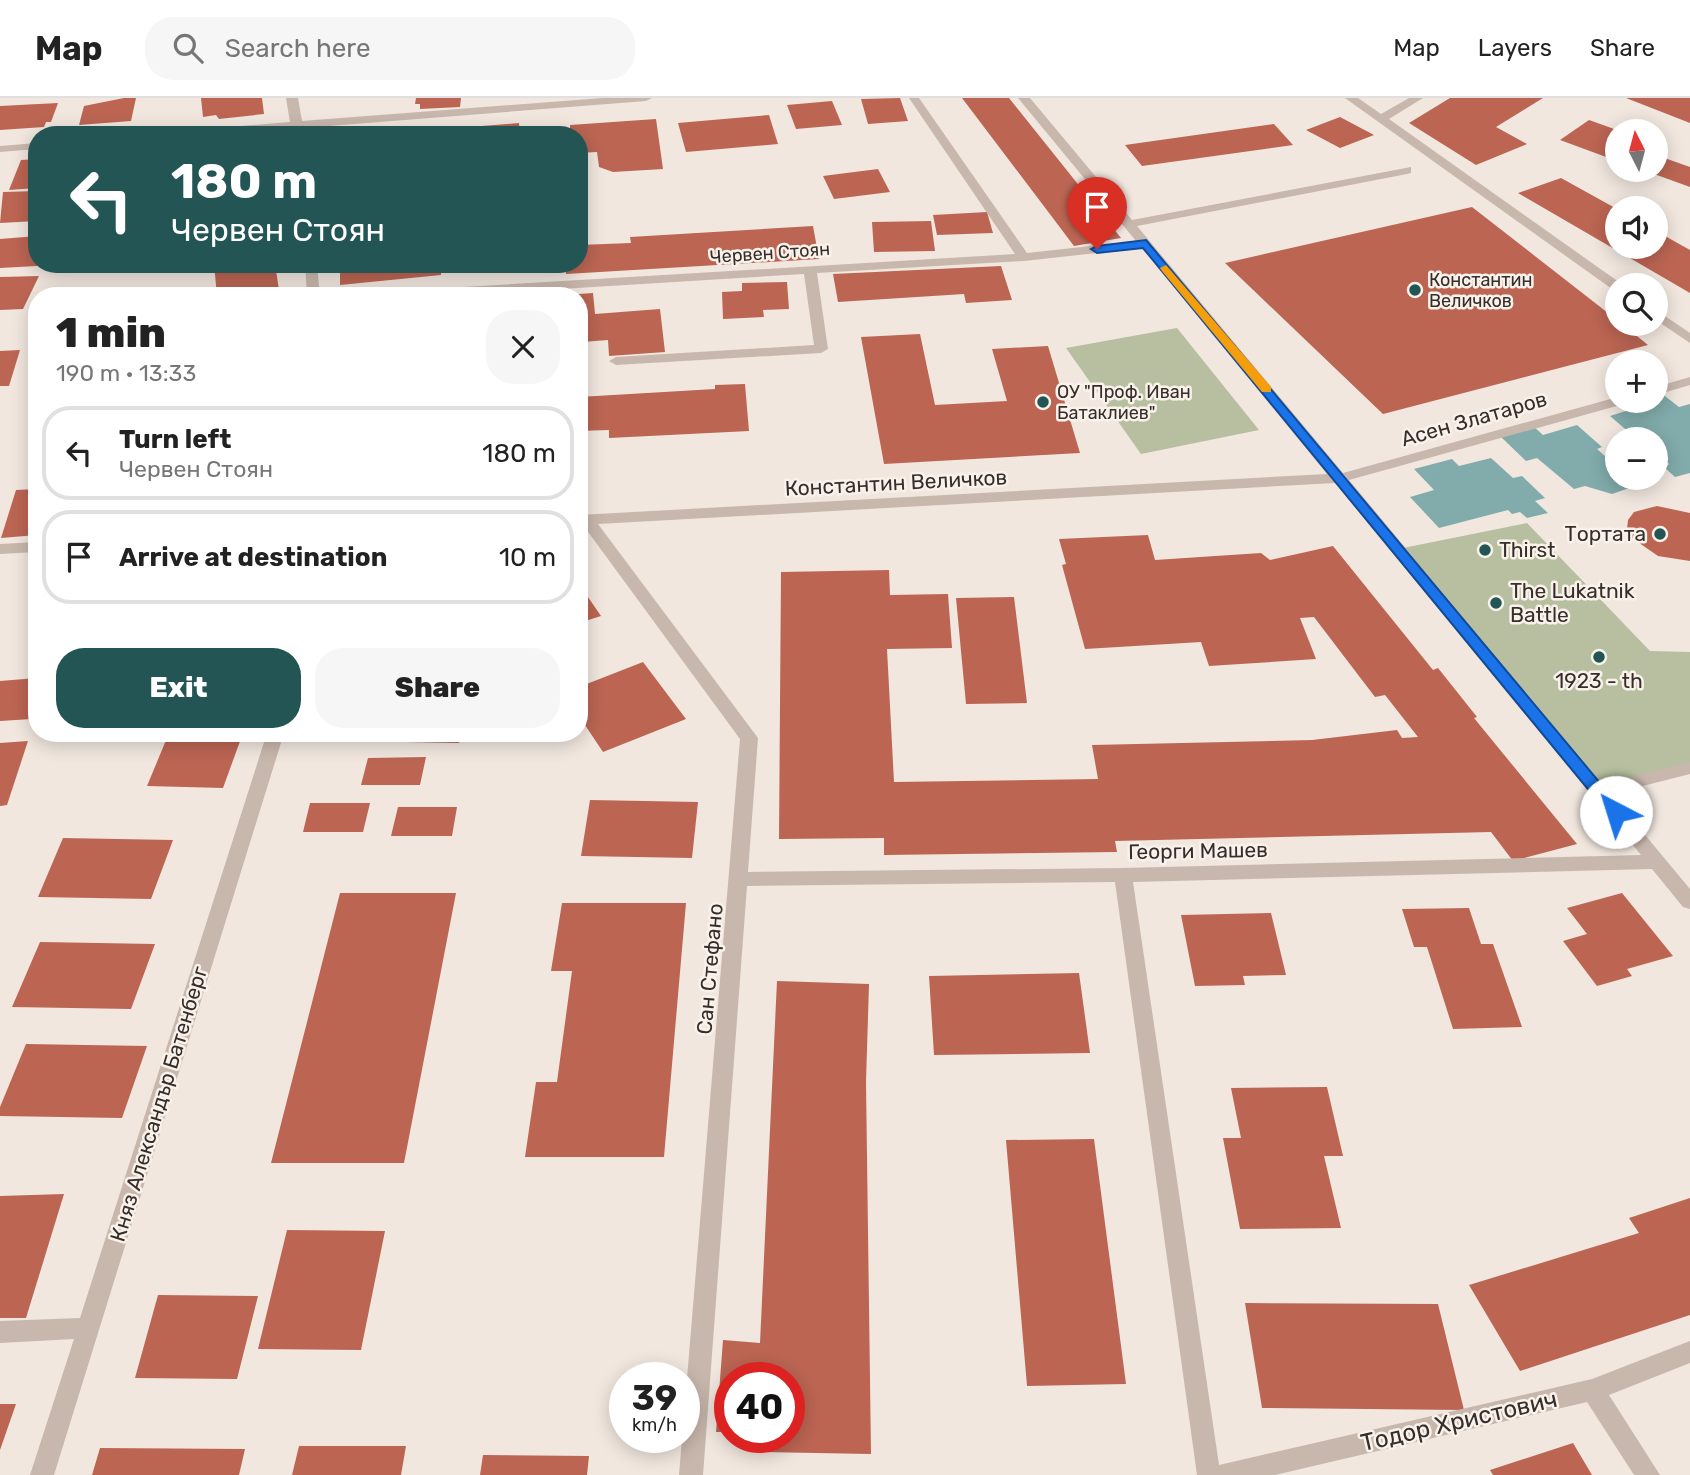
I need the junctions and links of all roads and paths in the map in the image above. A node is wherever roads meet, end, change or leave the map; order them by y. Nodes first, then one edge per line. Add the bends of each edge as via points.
1 (292, 98) edge
2 (646, 98) edge
3 (1024, 98) edge
4 (1350, 98) edge
5 (1418, 98) edge
6 (602, 99) edge
7 (914, 99) edge
8 (1381, 119) junction
9 (297, 126) edge
10 (328, 126) edge
11 (28, 147) edge
12 (0, 149) edge
13 (1407, 170) dead end
14 (1130, 224) junction
15 (1146, 244) junction
16 (1024, 257) junction
17 (810, 268) junction
18 (1605, 277) edge
19 (519, 287) edge
20 (1668, 323) edge
21 (1690, 339) edge
22 (616, 361) dead end
23 (1690, 381) edge
24 (1668, 387) edge
25 (1605, 405) edge
26 (1340, 478) junction
27 (588, 520) edge
28 (588, 527) edge
29 (28, 547) edge
30 (0, 549) edge
31 (273, 742) edge
32 (1690, 768) edge
33 (1598, 791) junction
34 (1657, 862) junction
35 (1123, 875) junction
36 (740, 879) junction
37 (1690, 902) edge
38 (89, 1328) junction
39 (0, 1332) edge
40 (1690, 1352) edge
41 (1592, 1390) junction
42 (42, 1475) edge
43 (691, 1475) edge
44 (1209, 1475) edge
45 (1224, 1475) edge
46 (1648, 1475) edge

1 - 9 street
2 - 6 street
3 - 14 street
4 - 8 street
5 - 8 street
6 - 10 street
7 - 16 street
8 - 18 street
11 - 12 street
13 - 14 street
14 - 15 street
15 - 16 street, Червен Стоян
15 - 26 street
16 - 17 street, Червен Стоян
17 - 19 street, Червен Стоян
17 - 22 street via 821,349
20 - 21 street
23 - 24 street
25 - 26 street, Асен Златаров
26 - 27 street, Константин Величков
26 - 33 street
28 - 36 street, Сан Стефано via 749,738
29 - 30 street
31 - 38 street, Княз Александър Батенберг
32 - 33 street
33 - 34 street
34 - 35 street, Георги Машев
34 - 37 street
35 - 36 street, Георги Машев
35 - 44 street
36 - 43 street, Сан Стефано
38 - 39 street
38 - 42 street, Княз Александър Батенберг
40 - 41 street, Тодор Христович
41 - 45 street, Тодор Христович
41 - 46 street

